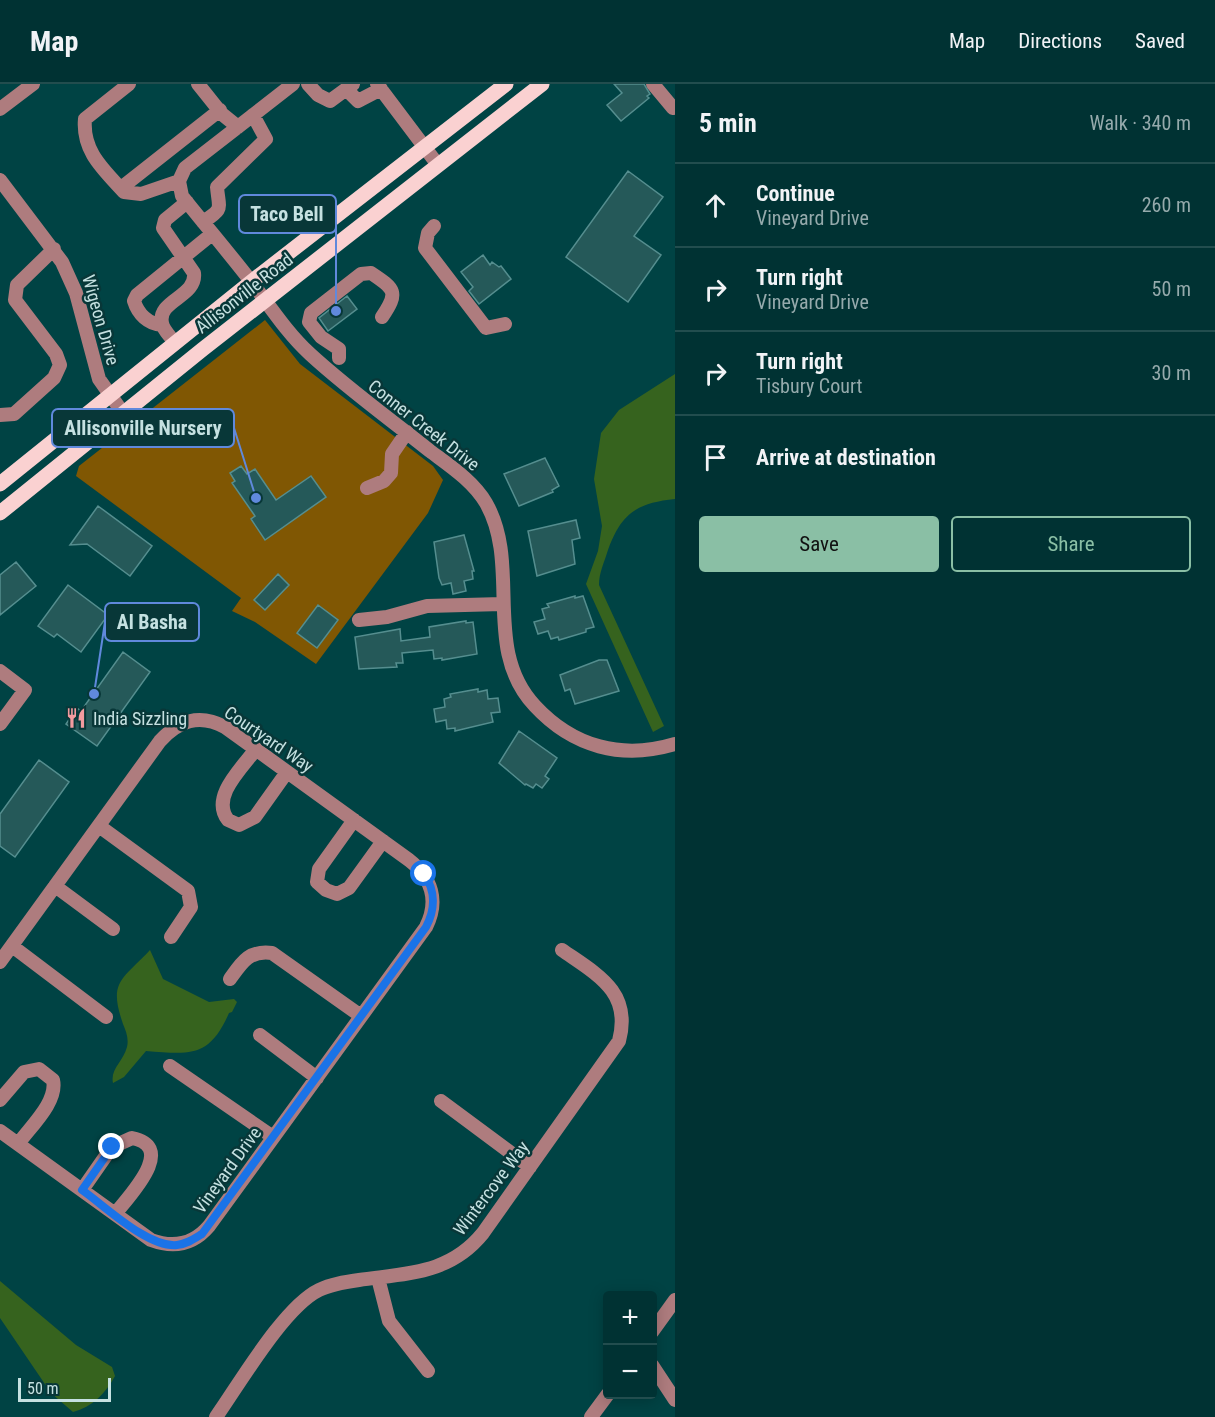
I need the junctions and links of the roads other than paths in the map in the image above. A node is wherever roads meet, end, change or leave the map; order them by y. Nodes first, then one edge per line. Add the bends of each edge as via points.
1 (33, 84) edge
2 (129, 84) edge
3 (198, 84) edge
4 (293, 84) edge
5 (308, 84) edge
6 (506, 84) edge
7 (542, 84) edge
8 (653, 84) edge
9 (349, 87) edge
10 (379, 87) edge
11 (278, 88) edge
12 (673, 108) dead end
13 (0, 109) edge
14 (220, 110) junction
15 (253, 115) junction
16 (238, 127) junction
17 (426, 148) junction
18 (438, 165) junction
19 (179, 181) junction
20 (1, 184) edge
21 (120, 188) junction
22 (187, 202) junction
23 (203, 222) junction
24 (434, 226) dead end
25 (212, 234) junction
26 (54, 249) junction
27 (184, 258) junction
28 (258, 292) junction
29 (382, 317) dead end
30 (505, 324) dead end
31 (162, 325) junction
32 (175, 343) junction
33 (339, 358) dead end
34 (111, 395) junction
35 (123, 413) junction
36 (0, 415) edge
37 (407, 432) junction
38 (0, 484) edge
39 (367, 488) dead end
40 (0, 513) edge
41 (502, 604) junction
42 (359, 620) dead end
43 (0, 671) edge
44 (0, 724) edge
45 (675, 744) edge
46 (256, 749) junction
47 (287, 772) junction
48 (354, 820) junction
49 (99, 826) junction
50 (383, 841) junction
51 (55, 886) junction
52 (432, 891) joint
53 (114, 928) dead end
54 (171, 937) dead end
55 (12, 946) junction
56 (562, 950) dead end
57 (0, 962) edge
58 (230, 979) dead end
59 (361, 1016) junction
60 (106, 1017) dead end
61 (260, 1035) dead end
62 (170, 1066) dead end
63 (317, 1078) junction
64 (0, 1100) edge
65 (441, 1101) dead end
66 (0, 1131) edge
67 (273, 1137) junction
68 (18, 1144) junction
69 (530, 1167) junction
70 (82, 1190) junction
71 (115, 1214) junction
72 (378, 1278) junction
73 (675, 1300) edge
74 (657, 1325) edge
75 (428, 1371) dead end
76 (657, 1373) edge
77 (605, 1399) edge
78 (675, 1400) edge
79 (216, 1417) edge
80 (591, 1417) edge

1 - 13 street
2 - 21 street via 85,119 83,135 88,151
3 - 14 street
4 - 11 street
5 - 9 street via 330,101
6 - 17 main road, Allisonville Road
7 - 18 main road, Allisonville Road
8 - 12 street
9 - 10 street via 358,101
10 - 17 street
11 - 15 street
14 - 16 street
14 - 21 street
15 - 16 street
15 - 23 street via 266,139 217,188 219,212
16 - 19 street via 185,168
17 - 18 street
17 - 28 main road, Allisonville Road
18 - 28 main road, Allisonville Road
19 - 21 street via 141,194
19 - 22 street, Conner Creek Drive
20 - 26 street, Wigeon Drive
22 - 23 street, Conner Creek Drive
22 - 27 street via 165,220 162,228
23 - 25 street, Conner Creek Drive
24 - 30 street via 425,248 486,328
25 - 27 street
25 - 28 street, Conner Creek Drive
26 - 34 street, Wigeon Drive via 70,276 99,379
26 - 36 street via 17,285 15,300 60,365 54,378 14,414
27 - 31 street via 195,281 165,309
27 - 31 street via 134,301 146,321
28 - 32 main road, Allisonville Road
28 - 35 main road, Allisonville Road
28 - 37 street, Conner Creek Drive via 311,355
29 - 33 street via 393,301 393,292 371,273 361,274 311,313 309,322 321,337 339,349
31 - 32 street
32 - 34 main road, Allisonville Road
34 - 35 street, Wigeon Drive
34 - 38 main road, Allisonville Road
35 - 40 main road, Allisonville Road
37 - 39 street via 392,454 391,473 384,481
37 - 41 street, Conner Creek Drive via 467,480 486,502 500,542
41 - 42 street via 427,606
41 - 45 street, Conner Creek Drive via 513,673 551,723 576,739 611,750 633,753
43 - 44 street via 25,690
46 - 47 street, Courtyard Way
46 - 47 street via 222,797 221,807 228,820 239,825 251,820
46 - 49 street, Courtyard Way via 210,720 178,724 160,741
47 - 48 street, Courtyard Way
48 - 50 street, Courtyard Way
48 - 50 street via 319,869 317,882 326,890 337,894 349,888
49 - 51 street, Courtyard Way
49 - 54 street via 188,891 190,907
50 - 52 street, Courtyard Way via 419,869
51 - 53 street
51 - 55 street, Courtyard Way
52 - 59 street, Vineyard Drive via 432,910 426,927
55 - 57 street, Courtyard Way
55 - 60 street
56 - 69 street, Wintercove Way via 614,992 621,1009 621,1031 613,1052
58 - 59 street via 248,955 272,952
59 - 63 street, Vineyard Drive
61 - 63 street
62 - 67 street
63 - 67 street, Vineyard Drive
64 - 68 street via 24,1072 39,1069 53,1080 51,1099
65 - 69 street
66 - 68 street, Vineyard Drive
67 - 71 street, Vineyard Drive via 209,1226 191,1241 177,1245 159,1243
68 - 70 street, Vineyard Drive
69 - 72 street, Wintercove Way via 483,1233 456,1259 441,1266
70 - 71 street, Vineyard Drive
70 - 71 street via 112,1147 132,1138 144,1142 151,1155 149,1167
72 - 75 street via 389,1321
72 - 79 street, Wintercove Way via 331,1285 301,1303
73 - 74 street
76 - 78 street
77 - 80 street

